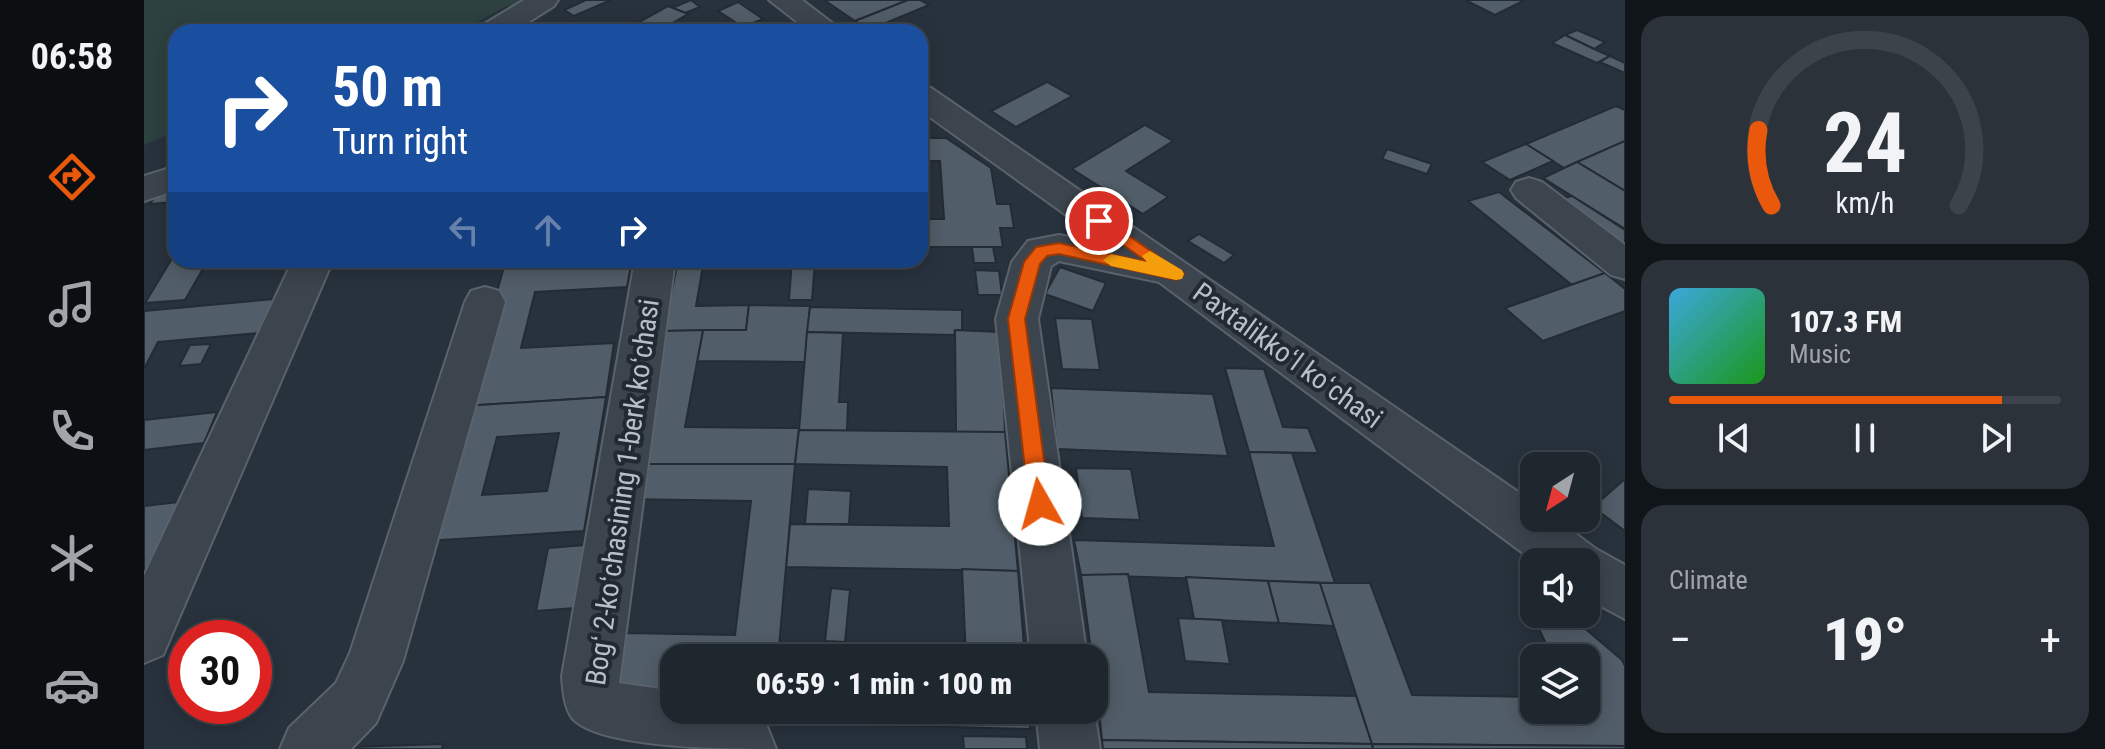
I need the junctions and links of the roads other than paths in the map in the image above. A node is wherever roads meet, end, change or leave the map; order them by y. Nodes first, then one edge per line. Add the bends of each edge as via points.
1 (544, 0) edge
2 (783, 0) edge
3 (505, 24) edge
4 (818, 24) edge
5 (928, 101) edge
6 (168, 180) edge
7 (144, 189) edge
8 (1529, 190) dead end
9 (1625, 265) edge
10 (309, 268) edge
11 (654, 268) edge
12 (1176, 274) junction
13 (485, 302) dead end
14 (1557, 548) edge
15 (1600, 578) edge
16 (1625, 594) edge
17 (144, 636) edge
18 (1057, 644) edge
19 (1067, 724) edge
20 (310, 749) edge
21 (746, 749) edge
22 (1070, 749) edge

1 - 3 street
2 - 4 street
5 - 12 street, Paxtalikkoʻl koʻchasi
6 - 7 street
8 - 9 street
10 - 17 street
11 - 21 street, Bogʻ 2-koʻchasining 1-berk koʻchasi via 590,676 593,698 620,714 728,727
12 - 14 street, Paxtalikkoʻl koʻchasi
12 - 18 street via 1059,248 1042,251 1032,262 1017,319
13 - 20 street via 375,661 356,703
15 - 16 street
19 - 22 street

